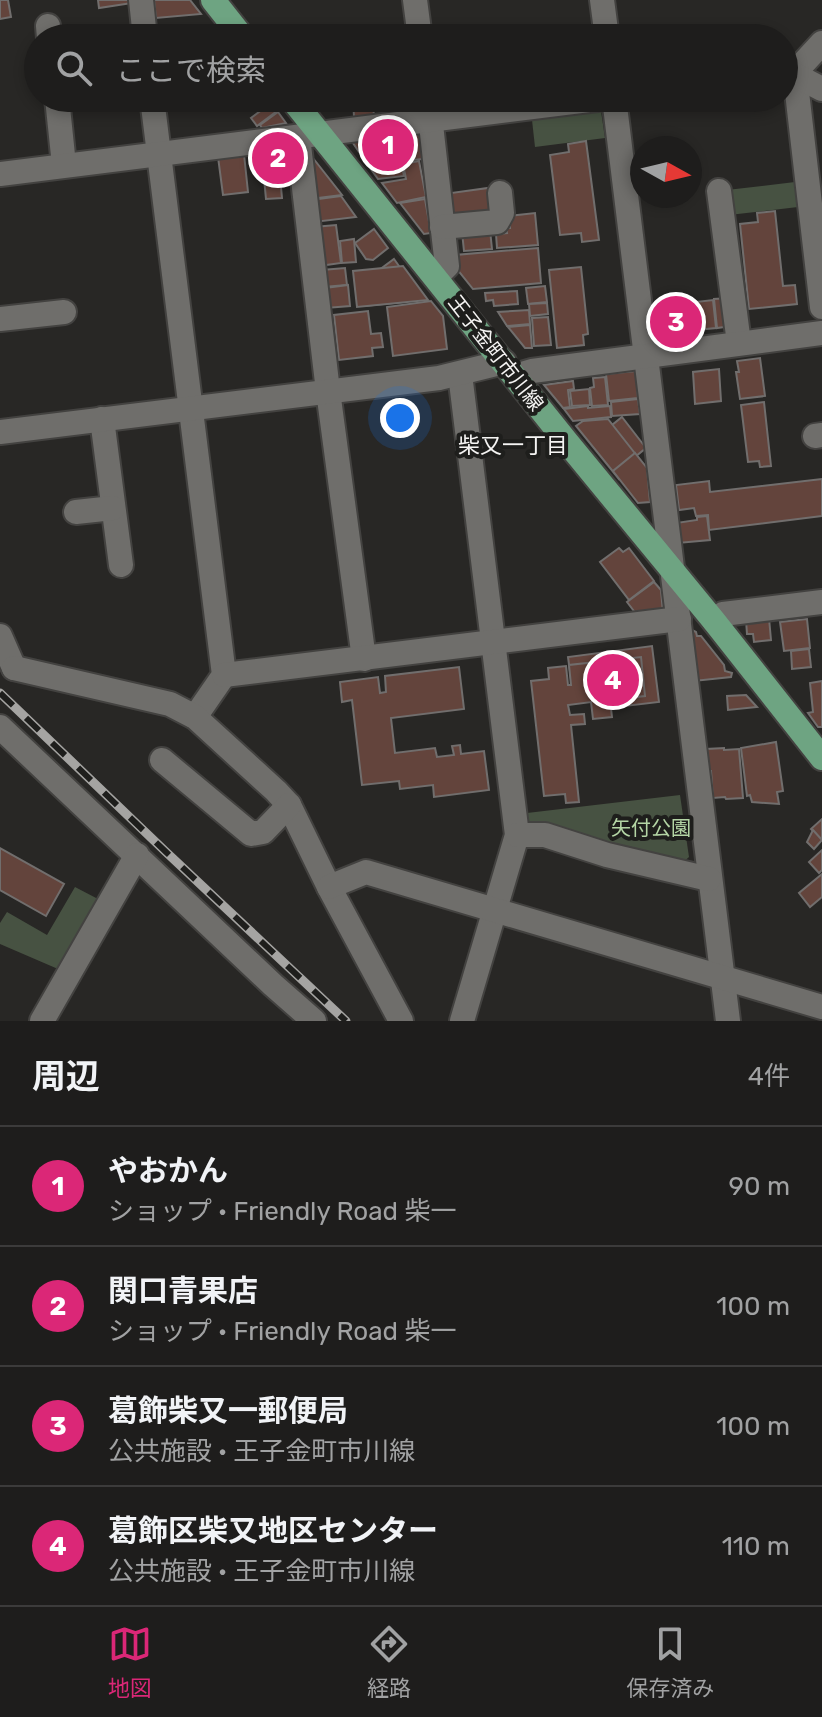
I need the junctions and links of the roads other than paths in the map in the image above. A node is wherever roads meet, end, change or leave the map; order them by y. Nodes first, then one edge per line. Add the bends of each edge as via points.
1 (141, 0) edge
2 (213, 0) edge
3 (415, 0) edge
4 (602, 0) edge
5 (144, 24) edge
6 (232, 24) edge
7 (418, 24) edge
8 (605, 24) edge
9 (822, 43) edge
10 (798, 69) edge
11 (798, 78) edge
12 (822, 89) edge
13 (58, 112) edge
14 (154, 112) edge
15 (298, 112) edge
16 (415, 112) edge
17 (429, 112) edge
18 (616, 112) edge
19 (795, 112) edge
20 (309, 135) junction
21 (159, 153) junction
22 (64, 165) junction
23 (0, 174) edge
24 (719, 191) dead end
25 (500, 193) dead end
26 (442, 227) junction
27 (436, 277) junction
28 (822, 307) edge
29 (64, 312) dead end
30 (0, 319) edge
31 (822, 333) edge
32 (739, 343) junction
33 (646, 356) junction
34 (509, 369) junction
35 (460, 374) junction
36 (328, 391) junction
37 (191, 408) junction
38 (102, 419) junction
39 (0, 432) edge
40 (113, 508) junction
41 (76, 512) dead end
42 (121, 565) dead end
43 (673, 572) junction
44 (822, 602) edge
45 (679, 619) junction
46 (714, 621) junction
47 (0, 636) edge
48 (494, 643) junction
49 (364, 659) junction
50 (7, 673) edge
51 (224, 675) junction
52 (195, 717) junction
53 (0, 727) edge
54 (822, 758) edge
55 (162, 760) dead end
56 (289, 805) junction
57 (517, 835) junction
58 (137, 855) junction
59 (709, 879) junction
60 (329, 887) junction
61 (494, 911) junction
62 (723, 979) junction
63 (822, 1007) edge
64 (42, 1021) edge
65 (314, 1021) edge
66 (401, 1021) edge
67 (462, 1021) edge
68 (728, 1021) edge

1 - 5 street
2 - 6 main road
3 - 7 street
4 - 8 street
9 - 10 street
11 - 12 street
13 - 22 street
14 - 21 street
15 - 20 main road, 王子金町市川線
16 - 20 street
17 - 26 street
18 - 33 street
19 - 28 street
20 - 21 street
20 - 27 main road, 王子金町市川線
20 - 36 street
21 - 22 street
21 - 37 street
22 - 23 street
24 - 32 street
25 - 26 street via 502,213 497,222
26 - 27 street via 447,266
27 - 34 main road, 王子金町市川線
29 - 30 street
31 - 32 street
32 - 33 street
33 - 34 street via 532,371
33 - 43 street
34 - 35 street
34 - 43 main road, 王子金町市川線
35 - 36 street
35 - 48 street
36 - 37 street
36 - 49 street
37 - 38 street
37 - 51 street
38 - 39 street
38 - 40 street
40 - 41 street
40 - 42 street
43 - 45 street
43 - 46 main road, 王子金町市川線
44 - 46 street via 723,614
45 - 48 street
45 - 59 street
46 - 54 main road, 王子金町市川線
47 - 50 street
48 - 49 street
48 - 57 street
49 - 51 street
50 - 52 street via 146,697
51 - 52 street
52 - 56 street
53 - 58 street
55 - 56 street via 251,834 263,832
56 - 60 street
57 - 59 street via 545,835
57 - 61 street
58 - 64 street
58 - 65 street
59 - 62 street
60 - 61 street via 366,872
60 - 66 street
61 - 62 street
61 - 67 street
62 - 63 street
62 - 68 street

